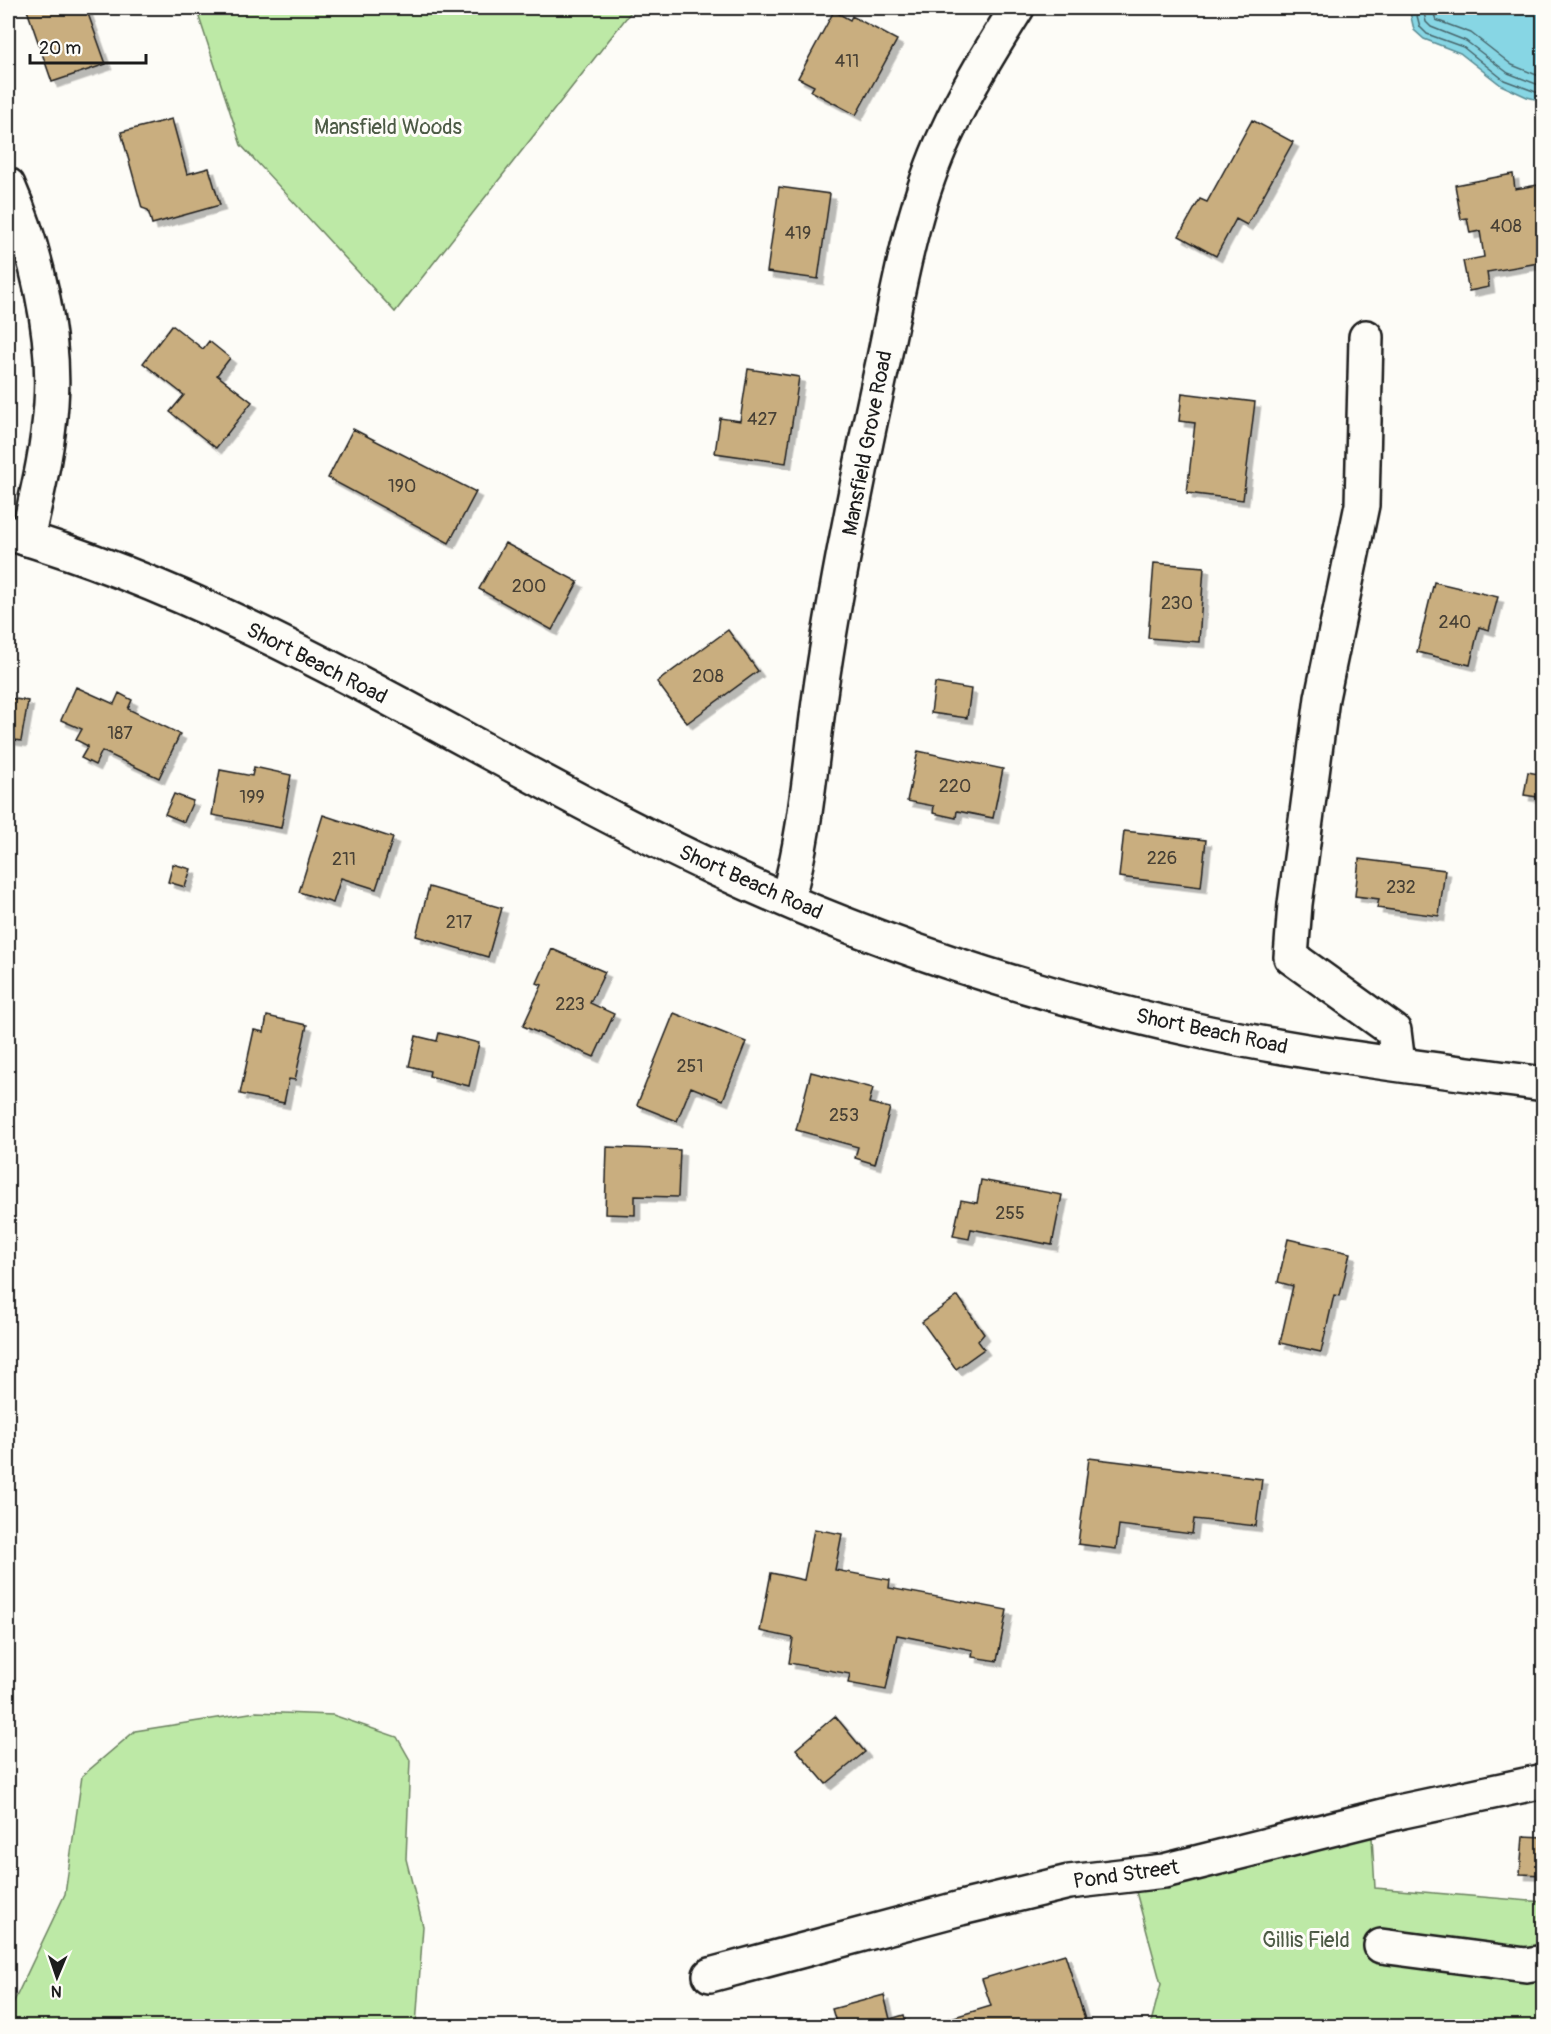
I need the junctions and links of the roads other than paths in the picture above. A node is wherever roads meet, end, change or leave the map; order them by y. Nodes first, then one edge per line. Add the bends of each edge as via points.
1 (1017, 8) edge
2 (8, 185) edge
3 (1366, 337) dead end
4 (17, 536) edge
5 (787, 900) junction
6 (1398, 1064) junction
7 (1544, 1084) edge
8 (1544, 1781) edge
9 (1381, 1946) dead end
10 (1544, 1962) edge
11 (710, 1975) dead end

1 - 5 street, Mansfield Grove Road via 984,60 946,134 921,201 904,264 828,639 800,847
2 - 4 street via 42,299 52,354 46,454
3 - 6 street via 1362,505 1322,698 1291,957 1394,1031
4 - 5 street, Short Beach Road via 115,570 251,629 529,776
5 - 6 street, Short Beach Road via 909,948 1105,1008 1208,1032
6 - 7 street, Short Beach Road
8 - 11 street, Pond Street via 1403,1811 1164,1871 1070,1882
9 - 10 street via 1526,1965

